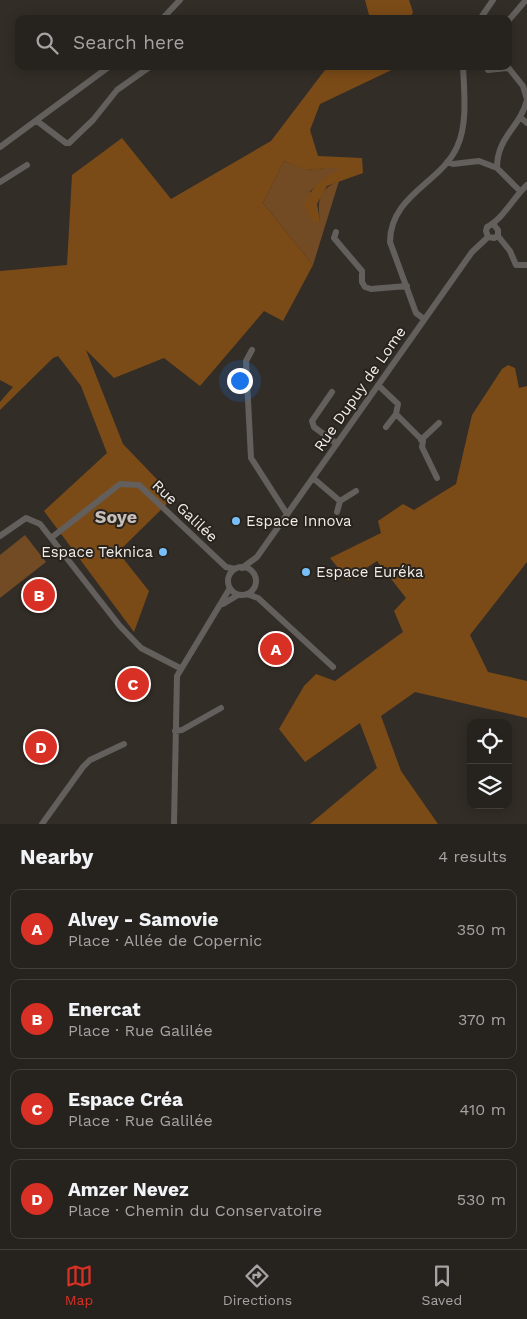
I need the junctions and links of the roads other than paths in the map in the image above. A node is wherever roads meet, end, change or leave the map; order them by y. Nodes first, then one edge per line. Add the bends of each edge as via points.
1 (180, 0) edge
2 (493, 0) edge
3 (526, 0) edge
4 (166, 15) edge
5 (483, 15) edge
6 (512, 16) edge
7 (105, 70) edge
8 (145, 70) edge
9 (463, 70) edge
10 (510, 70) edge
11 (527, 99) edge
12 (520, 117) junction
13 (37, 121) junction
14 (527, 123) edge
15 (0, 147) edge
16 (446, 162) junction
17 (27, 165) dead end
18 (497, 168) junction
19 (0, 182) edge
20 (527, 185) edge
21 (520, 191) junction
22 (494, 226) junction
23 (336, 232) dead end
24 (498, 236) junction
25 (488, 237) junction
26 (527, 265) edge
27 (407, 286) junction
28 (413, 303) junction
29 (429, 312) junction
30 (424, 319) junction
31 (252, 350) dead end
32 (378, 385) junction
33 (332, 392) dead end
34 (396, 414) junction
35 (439, 423) dead end
36 (386, 427) dead end
37 (421, 440) junction
38 (337, 444) junction
39 (313, 478) junction
40 (438, 478) dead end
41 (356, 490) dead end
42 (340, 501) junction
43 (336, 512) dead end
44 (287, 514) junction
45 (0, 536) edge
46 (51, 538) junction
47 (257, 557) junction
48 (226, 567) junction
49 (239, 568) junction
50 (253, 573) junction
51 (229, 576) junction
52 (230, 588) junction
53 (255, 588) junction
54 (247, 594) junction
55 (238, 595) junction
56 (258, 598) junction
57 (223, 604) junction
58 (334, 667) dead end
59 (180, 668) junction
60 (221, 708) dead end
61 (175, 731) junction
62 (124, 744) dead end
63 (42, 824) edge
64 (174, 824) edge

1 - 4 street
2 - 5 street
3 - 6 street
7 - 13 street
8 - 13 street via 117,90 69,143
9 - 16 street via 460,136
10 - 11 street via 523,86
11 - 12 street
12 - 14 street
12 - 18 street via 500,143
13 - 15 street
16 - 18 street via 479,161
16 - 27 street via 403,205 390,232 390,242
17 - 19 street
18 - 21 street
20 - 21 street, Rue Dupuy de Lome
21 - 22 street, Rue Dupuy de Lome
22 - 24 street
22 - 25 street, Rue Dupuy de Lome via 486,229
23 - 27 street via 334,238 362,271 365,287
24 - 25 street
24 - 26 street via 516,265
25 - 29 street, Rue Dupuy de Lome via 472,252
27 - 28 street
28 - 29 street
28 - 30 street via 416,313
29 - 30 street, Rue Dupuy de Lome
30 - 32 street, Rue Dupuy de Lome
31 - 44 street via 246,361 252,458
32 - 34 street via 398,404
32 - 38 street, Rue Dupuy de Lome
33 - 38 street via 312,421 314,427
34 - 36 street
34 - 37 street
35 - 37 street
37 - 40 street
38 - 39 street, Rue Dupuy de Lome
39 - 42 street
39 - 44 street, Rue Dupuy de Lome
41 - 42 street
42 - 43 street
44 - 47 street, Rue Dupuy de Lome
45 - 46 street via 26,518 40,524
46 - 48 street, Rue Galilée via 120,484 127,483 139,485
46 - 59 street via 119,626 141,648
47 - 49 street, Rue Dupuy de Lome
47 - 50 street, Rue Dupuy de Lome
48 - 49 street
48 - 51 street, Rue Galilée
49 - 50 street
49 - 51 street
50 - 53 street
51 - 52 street
52 - 55 street
52 - 57 street
53 - 54 street
53 - 56 street
54 - 55 street
54 - 56 street
55 - 57 street
56 - 58 street
57 - 59 street
59 - 61 street via 175,691
60 - 61 street
61 - 64 street
62 - 63 street via 90,760

